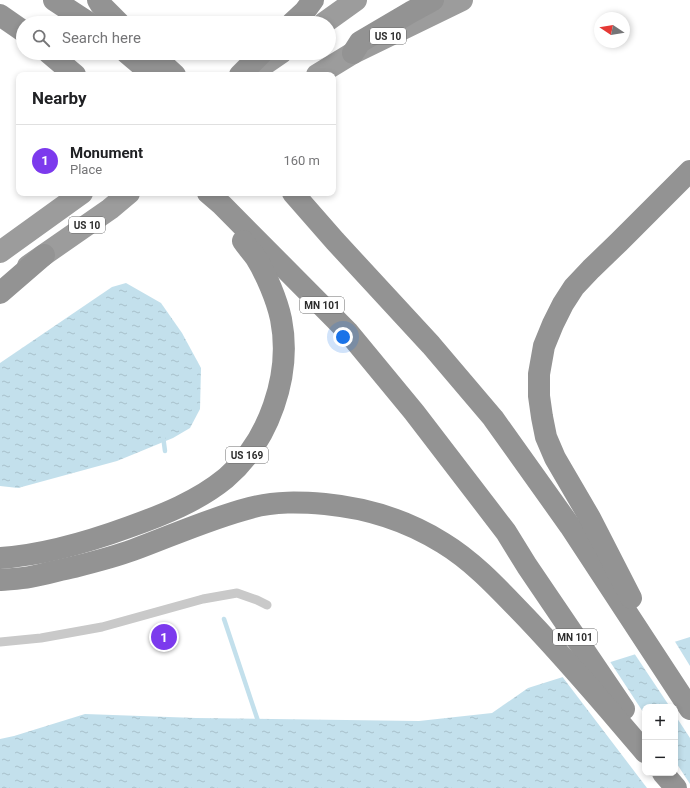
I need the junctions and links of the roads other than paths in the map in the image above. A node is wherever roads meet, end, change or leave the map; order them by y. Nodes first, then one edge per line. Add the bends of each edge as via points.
1 (54, 0) edge
2 (98, 0) edge
3 (313, 0) edge
4 (356, 0) edge
5 (433, 0) edge
6 (462, 0) edge
7 (0, 15) edge
8 (78, 16) edge
9 (112, 16) edge
10 (300, 16) edge
11 (334, 16) edge
12 (16, 26) edge
13 (353, 53) junction
14 (57, 60) edge
15 (255, 60) edge
16 (271, 60) edge
17 (151, 63) edge
18 (71, 72) edge
19 (168, 72) edge
20 (243, 72) edge
21 (253, 72) edge
22 (322, 72) edge
23 (690, 171) edge
24 (78, 196) edge
25 (125, 196) edge
26 (288, 196) edge
27 (296, 196) edge
28 (215, 199) edge
29 (335, 241) junction
30 (0, 252) edge
31 (44, 256) junction
32 (0, 286) edge
33 (0, 293) edge
34 (0, 558) edge
35 (0, 580) edge
36 (267, 605) dead end
37 (0, 642) edge
38 (686, 703) edge
39 (644, 740) edge
40 (642, 749) edge
41 (666, 776) edge
42 (669, 776) edge
43 (677, 788) edge

1 - 8 highway
2 - 9 highway
3 - 10 highway
4 - 11 highway
5 - 13 highway via 360,42
6 - 13 highway, US 10
7 - 12 highway
13 - 22 highway, US 10
14 - 18 highway
15 - 20 highway
16 - 21 highway
17 - 19 highway
23 - 38 highway via 574,287 552,324 544,346 540,374 540,396 546,437
24 - 30 highway, US 10
25 - 31 highway, US 10
26 - 29 highway
27 - 29 highway
28 - 34 highway, US 169 via 256,258 276,299 281,320 284,340 280,386 275,404 257,442 226,478 179,507 84,542 24,556
28 - 39 highway, MN 101 via 348,332 414,412 506,532
29 - 38 highway via 493,418 570,526
31 - 32 highway, US 10
31 - 33 highway
35 - 40 highway via 29,577 89,563 130,551 248,508 267,504 289,502 342,506 374,512 423,531 467,560 545,636
36 - 37 lane via 238,593 203,599 102,627 41,638
41 - 43 highway
42 - 43 highway

